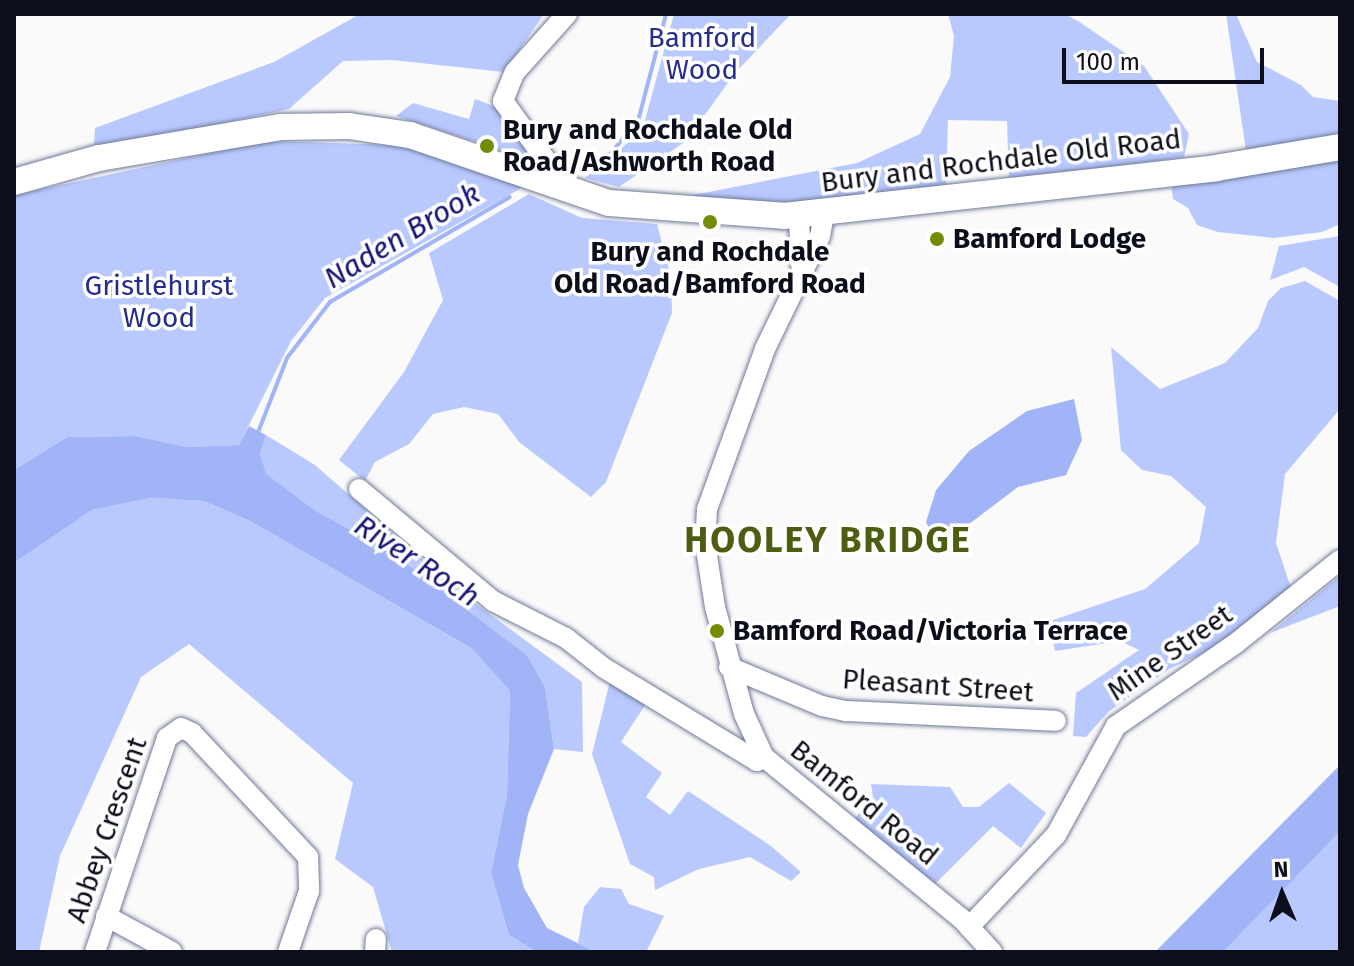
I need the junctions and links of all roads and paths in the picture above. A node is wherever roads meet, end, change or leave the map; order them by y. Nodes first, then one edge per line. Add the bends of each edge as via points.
1 (567, 14) edge
2 (1340, 147) edge
3 (14, 182) edge
4 (550, 184) junction
5 (812, 215) junction
6 (359, 489) dead end
7 (1340, 560) edge
8 (729, 667) junction
9 (1056, 721) dead end
10 (764, 757) junction
11 (106, 916) junction
12 (969, 927) junction
13 (95, 952) edge
14 (172, 952) edge
15 (288, 952) edge
16 (992, 952) edge

1 - 4 street via 515,72 503,101 548,163
2 - 5 main road, Bury and Rochdale Old Road via 1216,168
3 - 4 main road, Bury and Rochdale Old Road via 99,158 281,127 349,126 410,135
4 - 5 main road, Bury and Rochdale Old Road via 609,203
5 - 8 street, Bamford Road via 820,236 801,265 707,509 707,556
6 - 10 street via 493,601 566,638 757,761
7 - 12 street, Mine Street via 1235,644 1116,726 1056,835
8 - 9 street, Pleasant Street via 846,711
8 - 10 street, Bamford Road
10 - 12 street, Bamford Road
11 - 13 street, Abbey Crescent
11 - 14 street
11 - 15 street, Abbey Crescent via 167,738 181,728 192,733 308,857 309,891
12 - 16 street, Bamford Road

